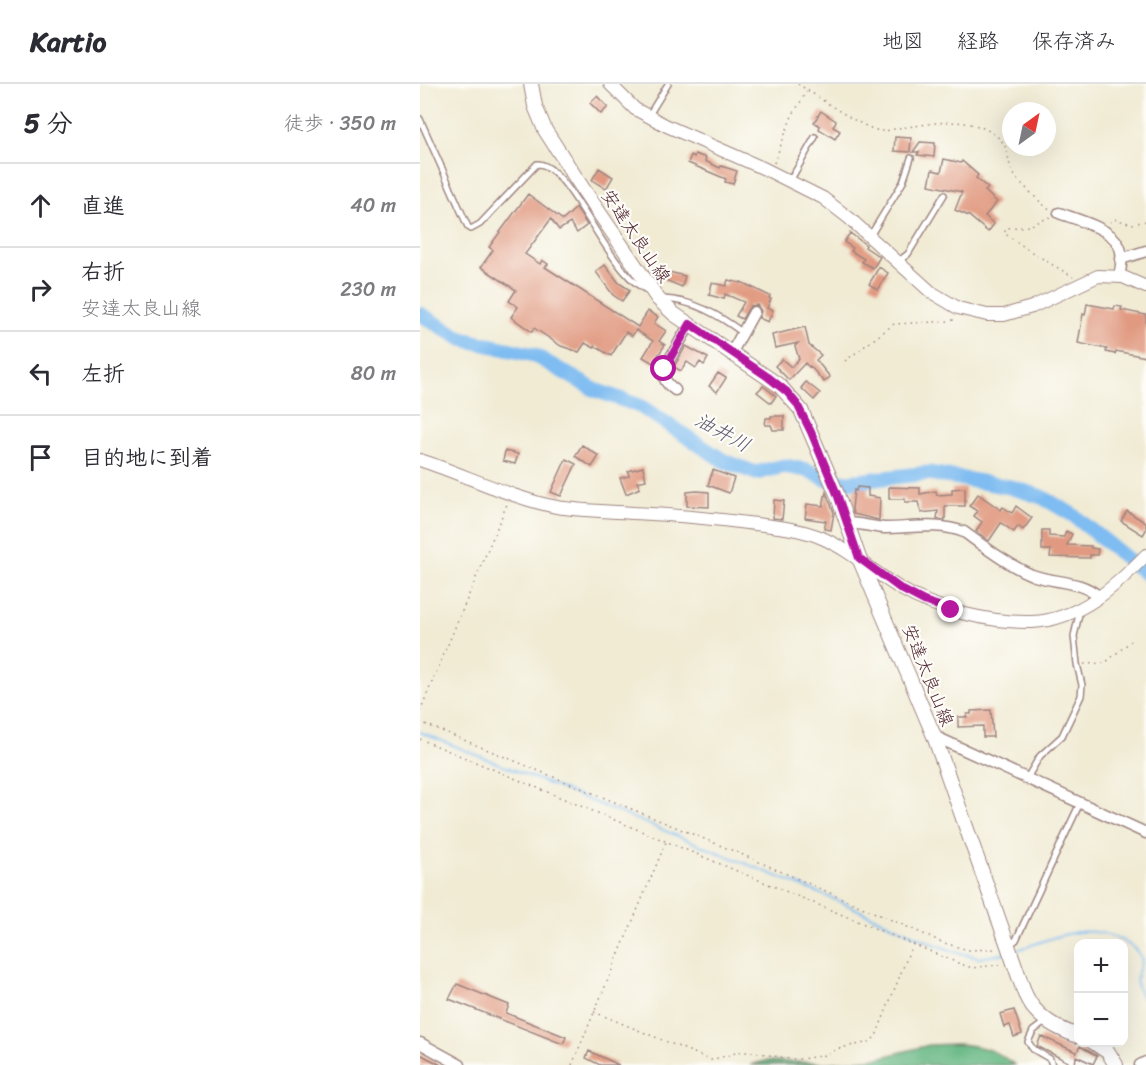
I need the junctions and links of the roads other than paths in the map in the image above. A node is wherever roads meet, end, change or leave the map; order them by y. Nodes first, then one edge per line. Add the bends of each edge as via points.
1 (531, 84) edge
2 (610, 84) edge
3 (668, 84) edge
4 (649, 116) junction
5 (420, 119) edge
6 (816, 137) dead end
7 (910, 158) dead end
8 (790, 181) junction
9 (944, 195) dead end
10 (1059, 213) road end
11 (870, 236) junction
12 (1146, 251) edge
13 (1121, 259) junction
14 (899, 261) junction
15 (1119, 277) junction
16 (1146, 287) edge
17 (654, 295) junction
18 (754, 312) dead end
19 (690, 324) junction
20 (742, 333) junction
21 (732, 352) junction
22 (675, 390) dead end
23 (420, 460) edge
24 (847, 523) junction
25 (1146, 555) edge
26 (859, 558) junction
27 (1099, 597) junction
28 (1081, 609) junction
29 (934, 736) junction
30 (1027, 778) junction
31 (1080, 803) junction
32 (1146, 833) edge
33 (1010, 954) junction
34 (1046, 1021) junction
35 (1074, 1034) edge
36 (420, 1043) edge
37 (1100, 1047) edge
38 (1146, 1062) edge
39 (460, 1065) edge
40 (1052, 1065) edge
41 (1116, 1065) edge
42 (1140, 1065) edge

1 - 17 main road, 安達太良山線 via 545,130
2 - 4 street via 635,109
3 - 4 lane
4 - 8 street
5 - 17 lane via 468,227 480,224 537,164 545,165 562,179 618,265
6 - 8 lane
7 - 11 lane via 903,182
8 - 11 street via 823,198
9 - 14 lane via 908,254
10 - 13 street via 1114,238
11 - 14 street
12 - 13 street
13 - 15 street
14 - 15 street via 931,292 964,311 987,315 1032,307 1098,276
15 - 16 street
17 - 19 main road, 安達太良山線
17 - 20 lane via 702,308
18 - 20 street
19 - 21 main road, 安達太良山線
19 - 22 street via 664,369 663,376
20 - 21 street
21 - 24 main road, 安達太良山線 via 787,392 801,410
23 - 26 street via 511,493 564,507 777,526 819,537
24 - 26 main road, 安達太良山線
24 - 27 street via 881,528 954,529 1029,573 1074,584
25 - 27 street
26 - 28 street via 901,589 951,610 1032,622
26 - 29 main road, 安達太良山線
27 - 28 street
28 - 30 lane via 1074,636 1081,696 1062,736 1040,756
29 - 30 street
29 - 33 main road, 安達太良山線
30 - 31 street
31 - 32 street
31 - 33 lane
33 - 34 main road, 安達太良山線 via 1030,1005
34 - 35 main road, 安達太良山線
34 - 40 lane via 1033,1031 1028,1042
36 - 39 street
37 - 41 main road
38 - 42 street

